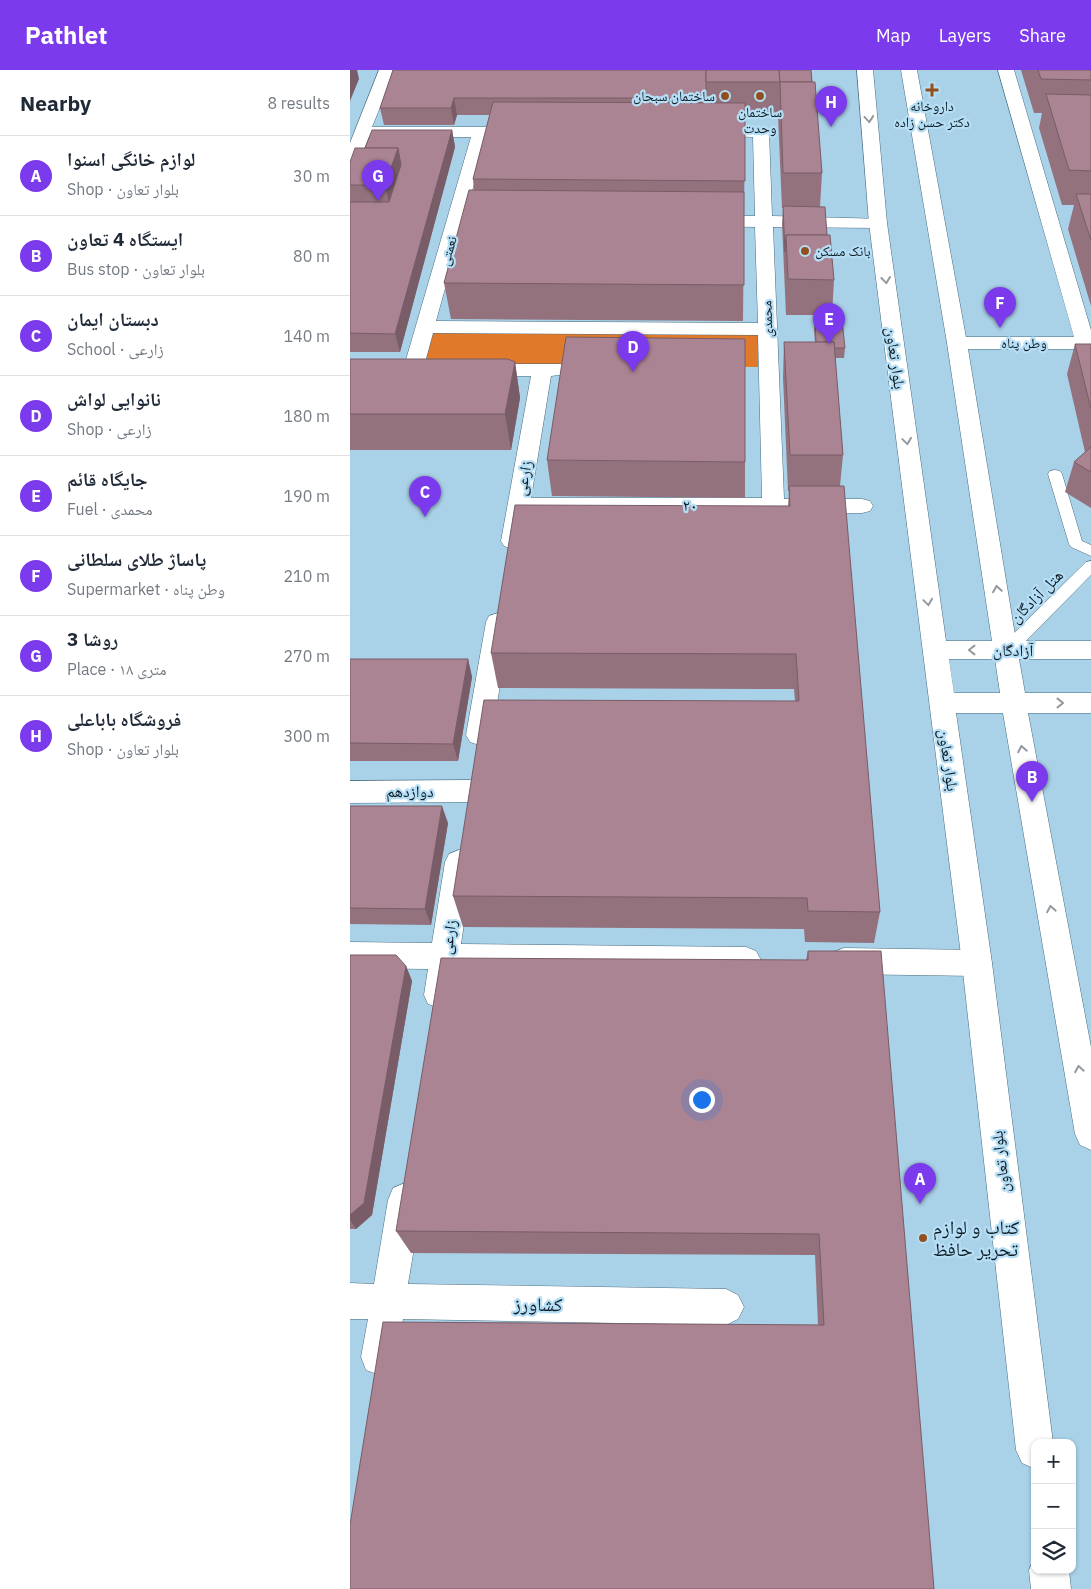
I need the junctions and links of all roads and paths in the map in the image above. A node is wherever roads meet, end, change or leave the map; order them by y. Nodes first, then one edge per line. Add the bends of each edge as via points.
1 (387, 70) edge
2 (865, 70) edge
3 (909, 70) edge
4 (1006, 70) edge
5 (1021, 121) junction
6 (1041, 122) dead end
7 (362, 132) junction
8 (480, 132) junction
9 (538, 132) edge
10 (693, 132) edge
11 (350, 163) edge
12 (457, 219) junction
13 (476, 219) edge
14 (685, 221) edge
15 (764, 222) junction
16 (878, 223) junction
17 (426, 327) junction
18 (768, 329) junction
19 (957, 343) junction
20 (1088, 343) edge
21 (433, 370) edge
22 (463, 370) edge
23 (542, 370) junction
24 (582, 370) edge
25 (1055, 474) dead end
26 (518, 505) junction
27 (773, 506) junction
28 (862, 506) dead end
29 (1091, 551) edge
30 (1091, 566) edge
31 (935, 650) junction
32 (1007, 650) junction
33 (1091, 650) edge
34 (942, 703) junction
35 (1014, 703) junction
36 (1091, 703) edge
37 (470, 791) junction
38 (350, 792) edge
39 (350, 955) edge
40 (445, 956) junction
41 (770, 960) edge
42 (819, 961) edge
43 (977, 963) junction
44 (434, 1024) edge
45 (1088, 1100) edge
46 (1091, 1134) edge
47 (409, 1177) edge
48 (350, 1301) edge
49 (389, 1302) junction
50 (726, 1307) dead end
51 (376, 1379) edge
52 (1034, 1439) edge
53 (1049, 1574) edge
54 (1051, 1589) edge

1 - 7 street
2 -> 16 street, بلوار تعاون
3 - 19 street
4 - 5 street
5 - 6 street
5 - 20 street via 1057,217
7 - 8 street
7 - 11 street
8 - 9 street
8 - 12 street, نعمتی
10 - 15 street, محمدی via 761,132
12 - 13 street
12 - 17 street, نعمتی
14 - 15 street
15 - 16 street
15 - 18 street, محمدی
16 -> 31 street, بلوار تعاون
17 - 18 street
17 - 21 street, نعمتی via 404,370
18 - 27 street, محمدی via 759,370
19 - 20 street, وطن پناه
32 -> 19 street
22 - 23 street
23 - 24 street
23 - 26 street, زارعی
25 - 29 lane via 1076,544
26 - 27 street, ۲۰
26 - 37 street, زارعی via 505,580 493,708
27 - 28 street, ۲۰
30 - 32 lane, هتل آزادگان
32 -> 31 street, آزادگان
31 - 34 street, بلوار تعاون
32 - 33 street, آزادگان
32 - 35 street
34 - 35 street
34 - 43 street, بلوار تعاون
35 -> 36 street
45 -> 35 street
37 - 38 street, دوازدهم
37 - 40 street, زارعی
39 - 40 street
40 - 41 street
40 - 44 street, زارعی
42 - 43 street
43 - 52 street, بلوار تعاون
45 - 46 street
47 - 49 street
48 - 49 street, کشاورز
49 - 50 street, کشاورز
49 - 51 street
53 - 54 street

